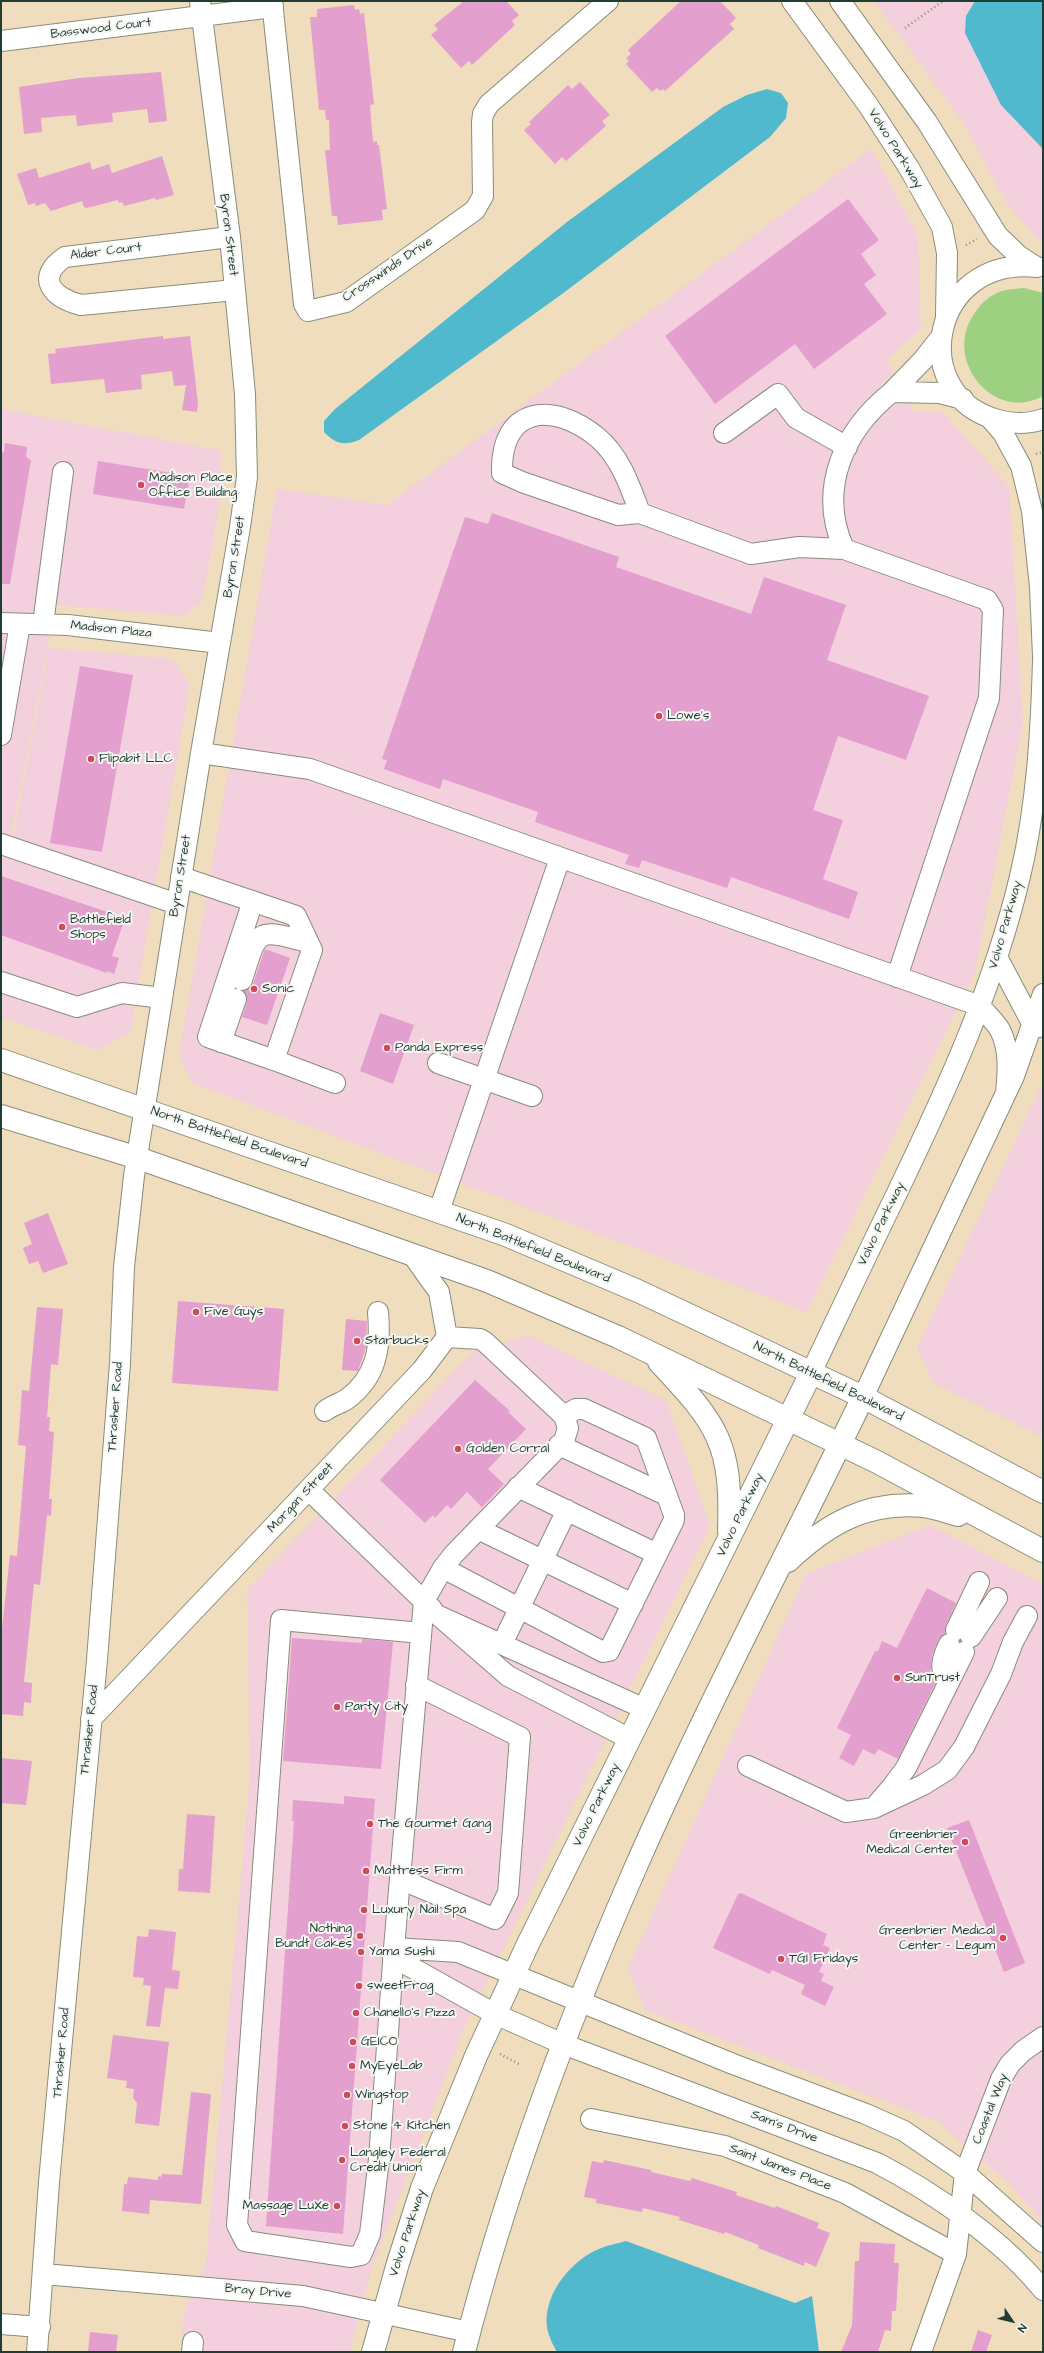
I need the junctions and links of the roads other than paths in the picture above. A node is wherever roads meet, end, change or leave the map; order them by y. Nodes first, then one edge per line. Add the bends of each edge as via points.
1 (608, 1) edge
2 (792, 1) edge
3 (840, 1) edge
4 (273, 4) edge
5 (201, 9) edge
6 (1, 41) edge
7 (230, 237) junction
8 (1040, 268) edge
9 (235, 290) junction
10 (946, 316) junction
11 (942, 337) junction
12 (892, 392) junction
13 (963, 399) junction
14 (990, 418) junction
15 (1043, 420) edge
16 (724, 433) dead end
17 (847, 447) junction
18 (63, 472) dead end
19 (640, 513) junction
20 (844, 548) junction
21 (11, 624) edge
22 (43, 624) junction
23 (220, 643) junction
24 (1043, 656) edge
25 (1043, 660) edge
26 (1, 736) edge
27 (201, 753) junction
28 (1, 844) edge
29 (560, 858) junction
30 (181, 877) junction
31 (253, 901) junction
32 (177, 904) junction
33 (308, 942) junction
34 (997, 957) junction
35 (897, 977) junction
36 (1, 982) edge
37 (1043, 994) edge
38 (162, 998) junction
39 (980, 1006) junction
40 (1038, 1027) edge
41 (214, 1039) junction
42 (1, 1060) edge
43 (274, 1060) junction
44 (438, 1063) dead end
45 (484, 1079) junction
46 (335, 1083) dead end
47 (1006, 1093) junction
48 (532, 1096) dead end
49 (145, 1109) junction
50 (1, 1116) edge
51 (138, 1158) junction
52 (439, 1212) junction
53 (414, 1257) junction
54 (378, 1312) dead end
55 (447, 1337) junction
56 (642, 1349) junction
57 (810, 1373) junction
58 (863, 1398) junction
59 (325, 1411) dead end
60 (564, 1416) junction
61 (788, 1420) junction
62 (840, 1444) junction
63 (559, 1445) junction
64 (518, 1487) junction
65 (309, 1490) junction
66 (1043, 1492) edge
67 (666, 1495) junction
68 (567, 1510) junction
69 (988, 1522) junction
70 (478, 1530) junction
71 (729, 1539) junction
72 (1043, 1551) edge
73 (657, 1554) junction
74 (543, 1561) junction
75 (443, 1568) junction
76 (778, 1570) junction
77 (987, 1589) dead end
78 (424, 1601) junction
79 (633, 1604) junction
80 (520, 1607) junction
81 (439, 1616) junction
82 (1027, 1616) dead end
83 (421, 1633) junction
84 (502, 1644) junction
85 (416, 1685) junction
86 (645, 1709) junction
87 (91, 1719) junction
88 (630, 1739) junction
89 (748, 1766) dead end
90 (874, 1808) junction
91 (400, 1879) junction
92 (394, 1953) junction
93 (514, 1975) junction
94 (580, 2002) junction
95 (495, 2014) junction
96 (1043, 2037) edge
97 (563, 2044) junction
98 (590, 2119) dead end
99 (965, 2173) junction
100 (961, 2215) junction
101 (1043, 2242) edge
102 (956, 2254) junction
103 (43, 2274) junction
104 (1043, 2290) edge
105 (383, 2313) junction
106 (1, 2324) edge
107 (40, 2327) junction
108 (466, 2342) edge
109 (37, 2352) edge
110 (373, 2352) edge
111 (921, 2352) edge

1 - 4 street, Crosswinds Drive via 489,104 482,122 483,196 475,210 346,302 315,311 308,311 304,304
2 - 10 street, Volvo Parkway via 868,105 909,168 942,227 947,253
3 - 8 street, Volvo Parkway via 927,122 998,236 1019,256
4 - 5 street, Crosswinds Drive
5 - 6 street, Basswood Court
5 - 7 street, Byron Street
7 - 9 street, Byron Street
7 - 9 street, Alder Court via 65,257 56,263 51,273 50,284 56,294 65,301 81,305
8 - 10 street, Volvo Parkway via 1018,265 982,275 967,286
9 - 23 street, Byron Street via 245,394 247,477
10 - 11 street, Volvo Parkway
11 - 12 street
11 - 13 street, Volvo Parkway via 945,371 952,386
12 - 13 street via 940,393
12 - 17 street via 873,407 858,426
13 - 14 street, Volvo Parkway via 975,410
14 - 15 street, Volvo Parkway via 1023,423
14 - 24 street, Volvo Parkway via 1022,466 1032,511 1040,587
16 - 17 street via 778,394 796,418
17 - 20 street via 836,474 832,502 836,530
18 - 22 street
19 - 19 street via 627,477 613,454 597,437 575,423 552,415 531,415 510,431 501,453 502,473 618,515
19 - 20 street via 751,554 799,547
20 - 35 street via 987,600 993,610 989,698
21 - 22 street, Madison Plaza
21 - 26 street
22 - 23 street, Madison Plaza via 101,628
23 - 27 street, Byron Street
25 - 34 street, Volvo Parkway via 1041,730 1033,801 1021,872
27 - 29 street via 310,769
27 - 30 street, Byron Street
28 - 32 street
29 - 35 street
29 - 45 street
30 - 31 street
30 - 32 street, Byron Street
31 - 33 street via 296,916
31 - 41 street
32 - 38 street, Byron Street
33 - 41 street via 272,933 257,940 252,947 239,989
33 - 43 street via 312,950
34 - 39 street, Volvo Parkway
34 - 40 street
35 - 39 street
36 - 38 street via 77,1007 122,993
37 - 40 street
38 - 49 street, Byron Street
39 - 47 street via 1000,1030 1004,1041 1008,1068
39 - 57 street, Volvo Parkway via 935,1114
40 - 47 street
41 - 43 street
42 - 49 main road, North Battlefield Boulevard
43 - 46 street
44 - 45 street
45 - 48 street
45 - 52 street
47 - 58 street
49 - 51 street, Thrasher Road
49 - 52 main road, North Battlefield Boulevard
50 - 51 main road
51 - 53 main road
51 - 87 street, Thrasher Road via 124,1267 120,1363
52 - 57 main road, North Battlefield Boulevard via 506,1235 638,1292
53 - 55 street via 439,1292
53 - 56 main road via 487,1281
54 - 59 street via 380,1326 376,1362 371,1373 353,1394
55 - 60 street via 480,1339
55 - 65 street, Morgan Street via 422,1370
56 - 61 main road
56 - 71 main road via 695,1400 708,1418 722,1446 729,1478
57 - 58 main road, North Battlefield Boulevard
57 - 61 main road, Volvo Parkway
58 - 62 main road
58 - 66 main road, North Battlefield Boulevard
60 - 63 street via 568,1428 564,1441
60 - 67 street via 576,1409 584,1408 646,1438
61 - 62 main road
61 - 71 main road, Volvo Parkway
62 - 69 main road
62 - 76 main road
63 - 64 street
63 - 67 street
64 - 68 street
64 - 70 street
65 - 78 street
65 - 87 street, Morgan Street
67 - 73 street via 674,1520
68 - 73 street
68 - 74 street
69 - 72 main road
69 - 76 main road via 923,1506 893,1506 871,1510 847,1517 819,1534
70 - 74 street
70 - 75 street
71 - 86 main road, Volvo Parkway
73 - 79 street
74 - 79 street
74 - 80 street
75 - 78 street
75 - 80 street
76 - 94 main road via 688,1753 635,1870
77 - 90 street via 960,1641 948,1682 906,1768
78 - 81 street
78 - 83 street
79 - 80 street via 612,1646 606,1652
80 - 84 street
81 - 84 street
81 - 88 street via 508,1676
82 - 90 street via 1013,1642 1002,1674 964,1747 947,1770 923,1785
83 - 85 street
83 - 92 street via 281,1620 237,2225 245,2241 351,2257 361,2255 370,2234 379,2159
84 - 86 street
85 - 91 street
85 - 91 street via 520,1737 508,1893 495,1918
86 - 88 main road, Volvo Parkway
87 - 103 street, Thrasher Road
88 - 93 main road, Volvo Parkway
89 - 90 street via 846,1812
91 - 92 street
92 - 93 street via 458,1952
92 - 95 street, Sam's Drive
93 - 94 street
93 - 95 main road, Volvo Parkway
94 - 97 main road
94 - 99 street via 872,2116 904,2131
95 - 97 street, Sam's Drive
95 - 105 main road, Volvo Parkway via 422,2188
96 - 99 street, Coastal Way via 1023,2051 1010,2064 1001,2079
97 - 100 street, Sam's Drive via 877,2163 903,2176
97 - 108 main road via 506,2204
98 - 102 street, Saint James Place via 725,2146 845,2193
99 - 100 street, Coastal Way
99 - 101 street
100 - 102 street, Coastal Way
100 - 104 street, Sam's Drive via 993,2241
102 - 111 street, Coastal Way
103 - 105 street, Bray Drive via 303,2296
103 - 107 street, Thrasher Road
105 - 108 street, Bray Drive
105 - 110 main road, Volvo Parkway
106 - 107 street
107 - 109 street, Thrasher Road

